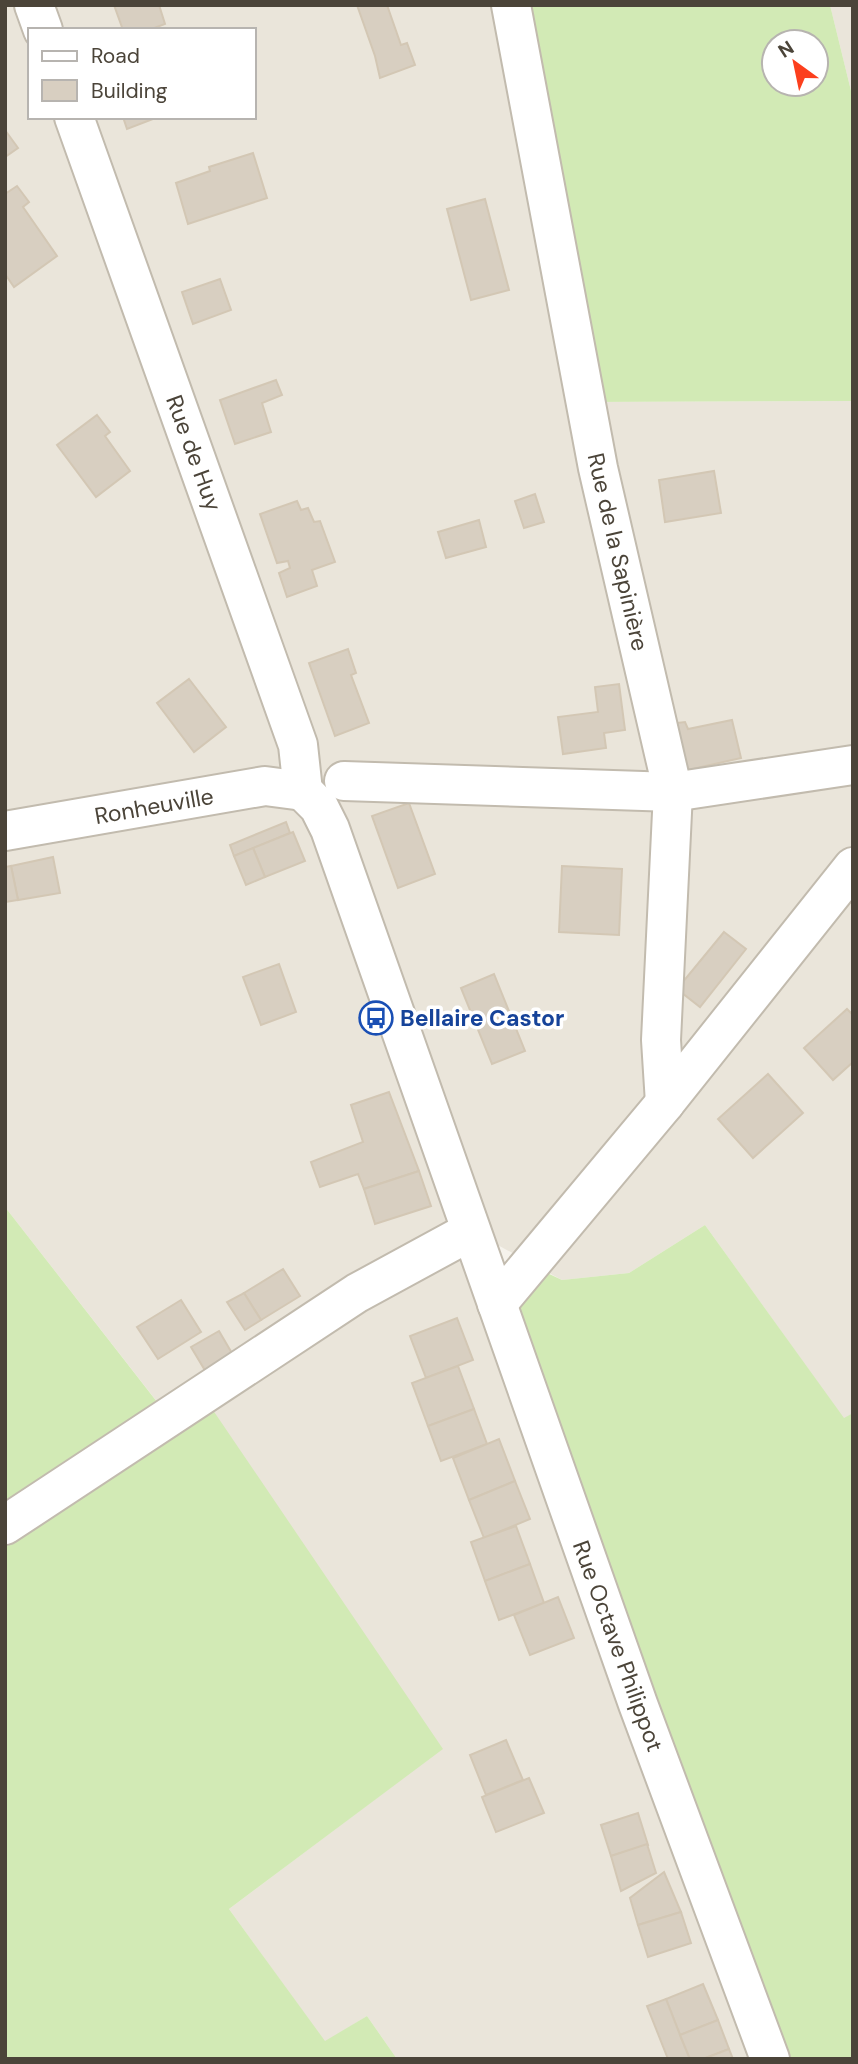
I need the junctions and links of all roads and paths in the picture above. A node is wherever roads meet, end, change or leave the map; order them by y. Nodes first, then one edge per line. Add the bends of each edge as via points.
1 (34, 5) edge
2 (510, 5) edge
3 (42, 28) edge
4 (75, 119) edge
5 (853, 765) edge
6 (344, 781) dead end
7 (303, 791) junction
8 (673, 792) junction
9 (5, 831) edge
10 (853, 867) edge
11 (665, 1103) junction
12 (471, 1231) junction
13 (496, 1304) junction
14 (5, 1525) edge
15 (770, 2059) edge

1 - 3 street
2 - 8 street, Rue de la Sapinière via 598,468
4 - 7 street, Rue de Huy via 298,745
5 - 8 street
6 - 8 street
7 - 9 street, Ronheuville via 265,786
7 - 12 street, Rue Octave Philippot via 320,807 330,829
8 - 11 street, Rue de la Sapinière via 660,1040
10 - 11 street
11 - 13 street
12 - 13 street, Rue Octave Philippot
12 - 14 street via 357,1293
13 - 15 street, Rue Octave Philippot

